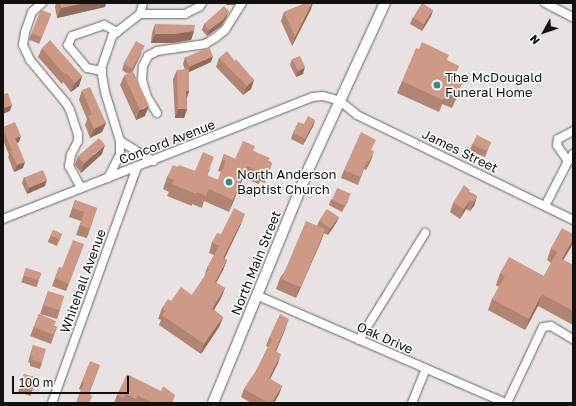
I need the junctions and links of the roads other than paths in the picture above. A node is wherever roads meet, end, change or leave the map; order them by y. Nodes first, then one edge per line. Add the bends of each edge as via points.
1 (42, 3) edge
2 (143, 3) edge
3 (202, 3) edge
4 (242, 3) edge
5 (386, 3) edge
6 (545, 3) edge
7 (140, 14) junction
8 (573, 17) edge
9 (117, 32) junction
10 (102, 71) junction
11 (340, 101) junction
12 (157, 113) dead end
13 (573, 130) edge
14 (120, 141) junction
15 (570, 157) edge
16 (153, 161) junction
17 (137, 167) junction
18 (108, 178) junction
19 (82, 188) junction
20 (545, 206) junction
21 (3, 219) edge
22 (573, 220) edge
23 (425, 233) dead end
24 (256, 295) junction
25 (573, 339) edge
26 (359, 340) junction
27 (426, 369) junction
28 (52, 403) edge
29 (213, 403) edge
30 (412, 403) edge
31 (506, 403) edge

1 - 19 street via 32,12 25,32 24,45 30,60 70,110 78,141 69,166
2 - 7 street
3 - 7 street via 185,14
4 - 12 street via 225,30 205,44 157,51 148,56 143,66 142,79 147,97
5 - 11 main road, North Main Street
6 - 8 street
7 - 9 street
9 - 10 street via 113,35
9 - 10 street via 104,25 72,36 68,45 87,68
10 - 14 street via 105,92
11 - 16 street, Concord Avenue via 322,96 312,98
11 - 20 street, James Street via 357,115
11 - 24 main road, North Main Street via 306,174
13 - 15 street via 558,139 557,145
14 - 16 street
14 - 18 street via 120,154
15 - 20 street
16 - 17 street, Concord Avenue
17 - 18 street, Concord Avenue
17 - 28 street, Whitehall Avenue
18 - 19 street, Concord Avenue
19 - 21 street, Concord Avenue
20 - 22 street, James Street
23 - 26 street
24 - 26 street, Oak Drive
24 - 29 main road, North Main Street
25 - 31 street via 551,326 543,327
26 - 27 street, Oak Drive
27 - 30 street
27 - 31 street, Oak Drive

